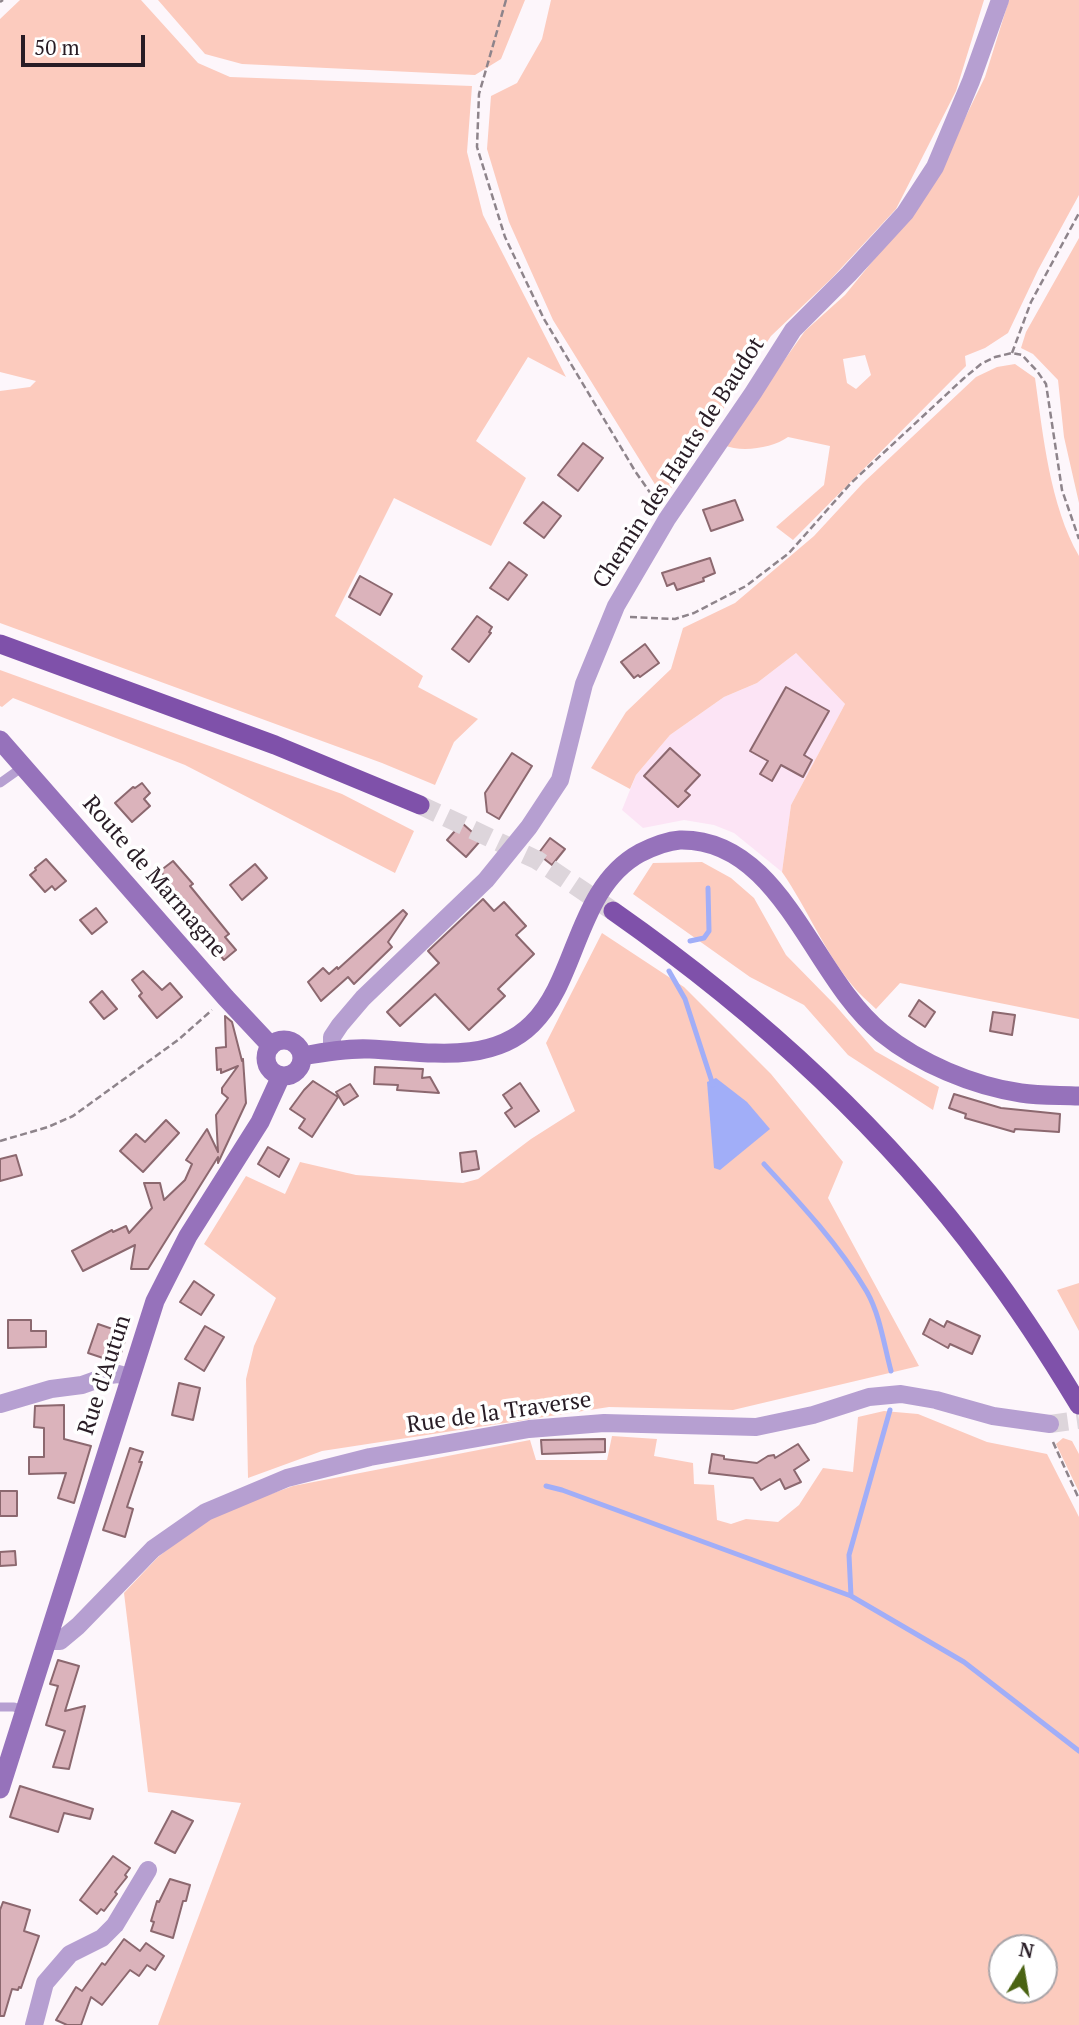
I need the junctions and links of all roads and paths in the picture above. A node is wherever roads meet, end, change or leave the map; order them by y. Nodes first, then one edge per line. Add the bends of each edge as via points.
1 (506, 0) edge
2 (1000, 0) edge
3 (1079, 214) edge
4 (1012, 353) junction
5 (667, 519) junction
6 (1079, 539) edge
7 (613, 615) junction
8 (0, 644) edge
9 (0, 740) edge
10 (24, 766) junction
11 (0, 783) edge
12 (420, 805) tunnel mouth
13 (614, 911) tunnel mouth
14 (226, 998) junction
15 (271, 1046) junction
16 (332, 1051) junction
17 (302, 1056) junction
18 (281, 1076) junction
19 (1079, 1096) edge
20 (0, 1141) edge
21 (129, 1377) junction
22 (0, 1404) edge
23 (1079, 1405) edge
24 (1047, 1423) joint
25 (1079, 1499) edge
26 (48, 1641) junction
27 (0, 1707) edge
28 (25, 1711) junction
29 (0, 1789) edge
30 (148, 1870) dead end
31 (34, 2025) edge

1 - 5 path via 479,94 477,148 505,237 544,319
2 - 5 street, Chemin des Hauts de Baudot via 935,166 905,213 793,330
3 - 4 path via 1031,302
4 - 6 path via 1021,355 1046,384 1062,490
4 - 7 path via 988,361 963,379 851,483 789,553 746,586 675,619
5 - 7 street, Chemin des Hauts de Baudot
7 - 16 street, Chemin des Hauts de Baudot via 584,684 560,780 486,880 340,1025 332,1037
8 - 12 main road via 275,745
9 - 10 main road, Route de Marmagne
10 - 11 lane
10 - 14 main road, Route de Marmagne
13 - 23 main road via 721,992 864,1124 926,1190 985,1264
14 - 15 main road, Route de Marmagne
14 - 20 path via 178,1040 73,1116
15 - 17 main road via 287,1041 297,1046
15 - 18 main road via 266,1061 271,1071
16 - 17 main road
16 - 19 main road via 451,1053 508,1042 532,1024 547,1003 606,884 626,861 654,846 680,840 717,845 756,869 786,905 841,990 880,1032 921,1060 1020,1093
17 - 18 main road via 296,1072
18 - 21 main road, Rue d'Autun via 260,1122 188,1236 155,1301
21 - 22 street via 110,1375
21 - 26 main road, Rue d'Autun
24 - 25 path
24 - 26 street, Rue de la Traverse via 993,1416 901,1394 869,1397 757,1427 604,1423 529,1429 370,1457 287,1478 206,1512 153,1549 60,1641
26 - 28 main road, Rue d'Autun
27 - 28 lane
28 - 29 main road, Rue d'Autun
30 - 31 street via 115,1925 102,1938 70,1954 45,1983

